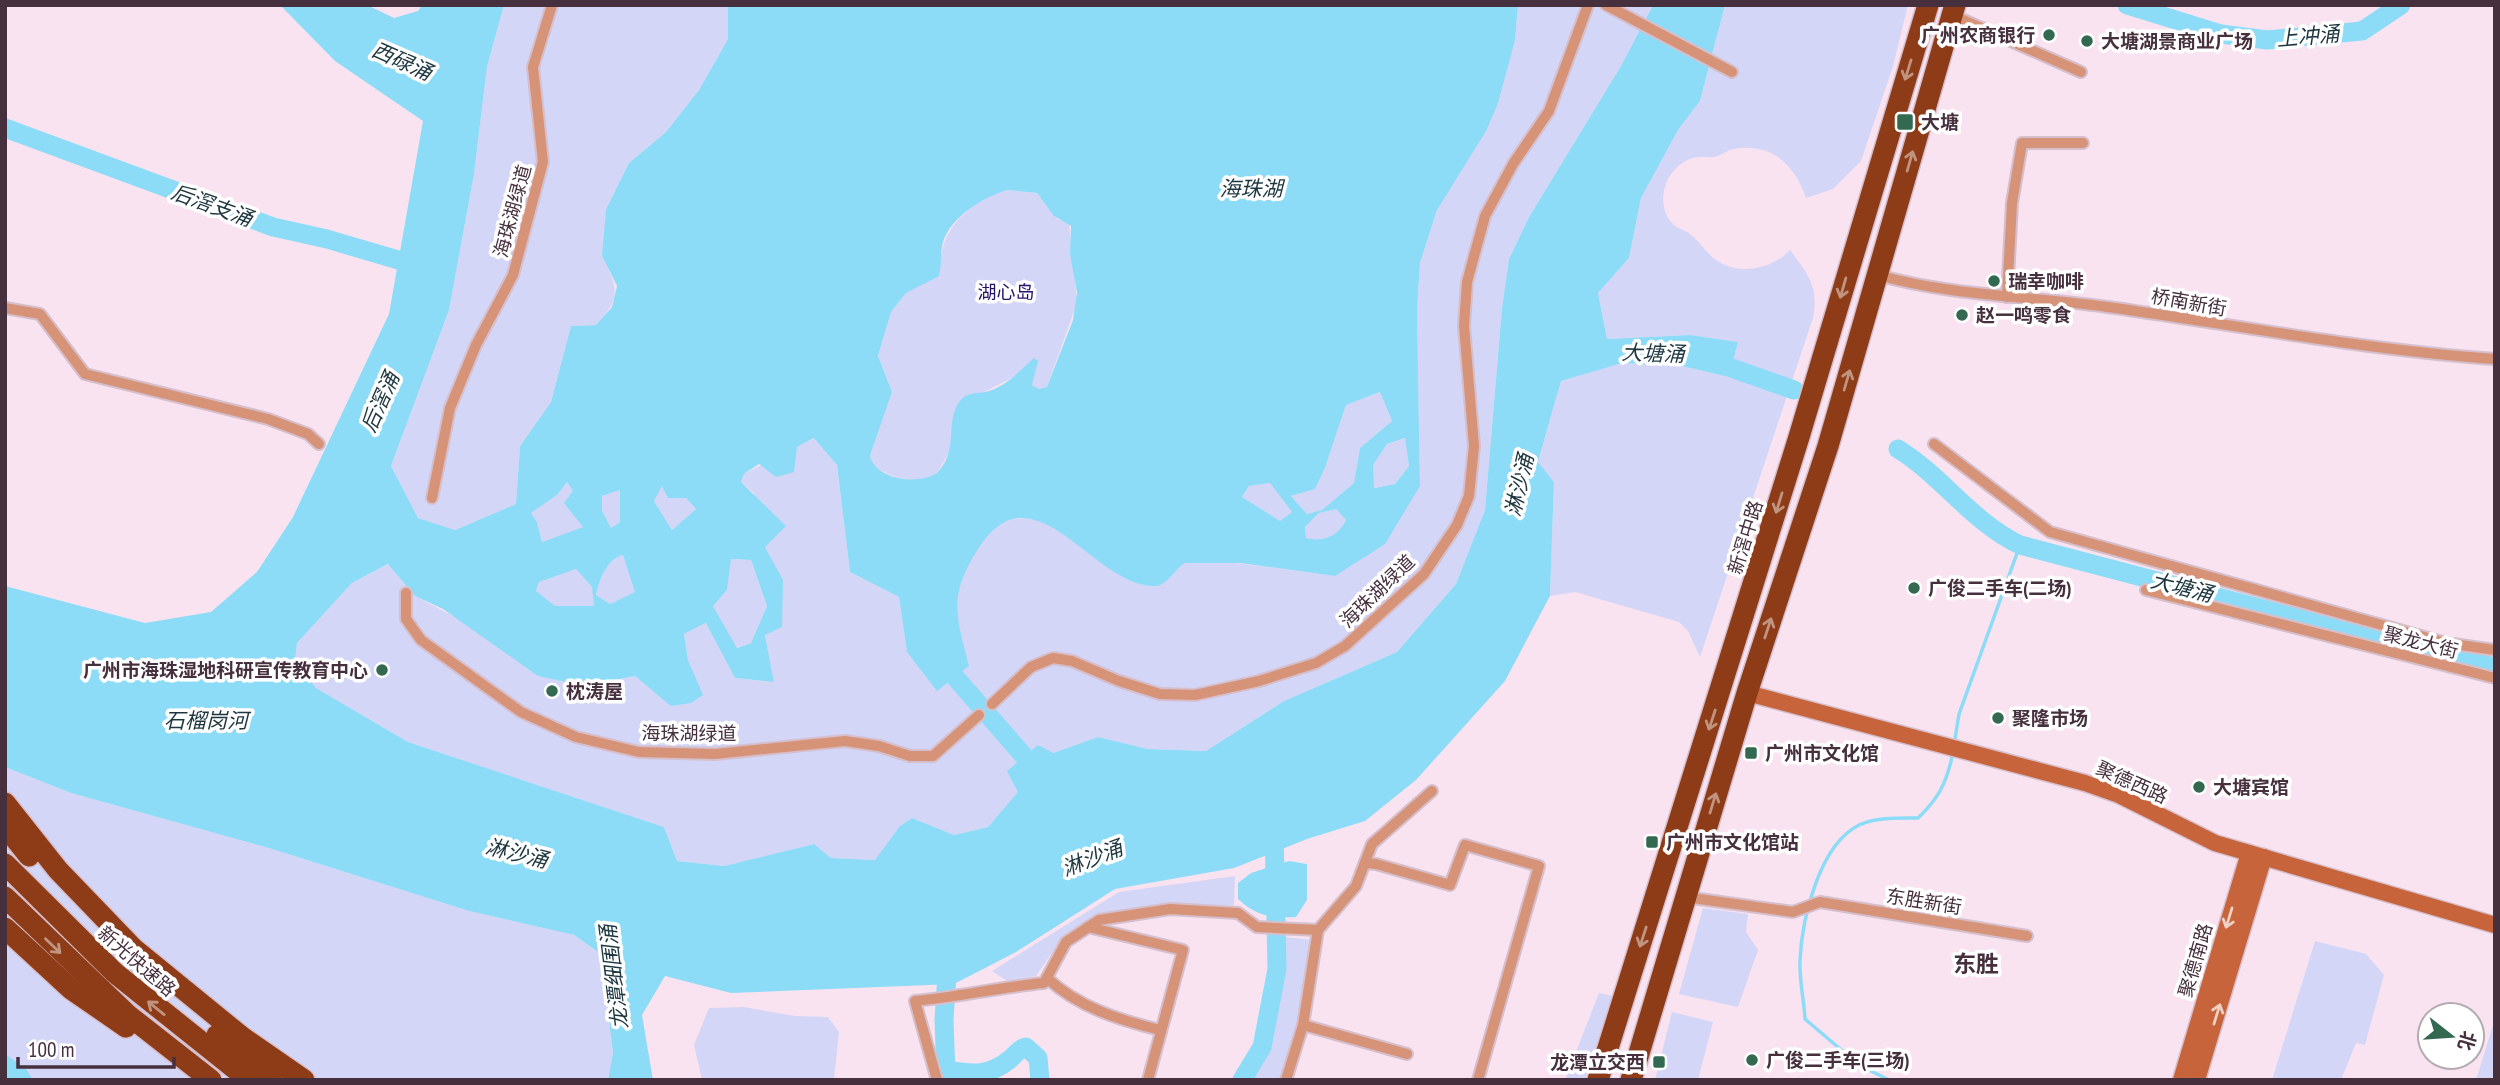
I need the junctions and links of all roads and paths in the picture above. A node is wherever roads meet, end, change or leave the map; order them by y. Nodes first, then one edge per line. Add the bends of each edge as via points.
1 (552, 5) edge
2 (1588, 5) edge
3 (1606, 5) edge
4 (1928, 5) edge
5 (1954, 10) edge
6 (1732, 72) dead end
7 (2081, 72) dead end
8 (2083, 143) dead end
9 (1878, 275) junction
10 (2007, 297) junction
11 (5, 308) edge
12 (2495, 359) edge
13 (319, 444) dead end
14 (1934, 444) dead end
15 (432, 498) dead end
16 (2146, 590) dead end
17 (406, 593) dead end
18 (2495, 650) edge
19 (2495, 678) edge
20 (1747, 693) junction
21 (992, 704) dead end
22 (979, 715) dead end
23 (1432, 791) dead end
24 (5, 803) edge
25 (12, 834) edge
26 (2257, 855) junction
27 (1365, 863) junction
28 (5, 864) edge
29 (5, 897) edge
30 (1684, 897) junction
31 (2495, 925) edge
32 (1088, 927) junction
33 (5, 928) edge
34 (1318, 930) junction
35 (2027, 936) dead end
36 (5, 943) edge
37 (1047, 978) junction
38 (1303, 1025) junction
39 (1160, 1030) junction
40 (1408, 1054) dead end
41 (1599, 1077) edge
42 (208, 1078) edge
43 (249, 1080) edge
44 (272, 1080) edge
45 (304, 1080) edge
46 (937, 1080) edge
47 (1148, 1080) edge
48 (1286, 1080) edge
49 (1478, 1080) edge
50 (1631, 1080) edge
51 (2181, 1080) edge
52 (2197, 1080) edge

1 - 15 street, 海珠湖绿道 via 533,67 543,162 513,275 450,408
2 - 21 street, 海珠湖绿道 via 1549,111 1485,216 1467,282 1464,326 1475,446 1469,496 1457,526 1424,574 1345,646 1316,663 1259,681 1195,695 1160,694 1053,658 1031,667
3 - 6 street
4 -> 41 highway, 新滘中路 via 1799,438
5 - 7 street
9 -> 5 highway
8 - 10 street via 2022,143 2012,203
9 - 10 street, 桥南新街
20 -> 9 highway
10 - 12 street, 桥南新街 via 2113,307 2282,336
11 - 13 street via 40,314 85,374 268,419 308,433
14 - 18 street via 2050,532 2446,643
16 - 19 street, 聚龙大街
17 - 22 street, 海珠湖绿道 via 406,619 421,640 521,712 576,737 639,752 715,754 845,741 910,756 933,755
20 - 26 street, 聚德西路 via 2085,783 2130,800 2195,835
30 -> 20 highway
23 - 27 street via 1372,844
24 - 45 highway via 58,870 134,949 242,1037
25 - 44 highway via 72,905 123,954
26 - 31 street, 聚德西路
26 -> 51 street, 聚德南路
52 -> 26 street, 聚德南路 via 2244,923
27 - 34 street via 1356,886
27 - 49 street via 1450,885 1465,845 1539,866
43 -> 28 highway, 新光快速路 via 115,973
29 -> 42 highway via 128,1015
30 - 35 street, 东胜新街 via 1793,912 1815,904
30 - 50 highway
32 - 34 street via 1099,920 1170,909 1238,913 1257,927
32 - 37 street via 1066,942
32 - 39 street via 1183,950
33 - 42 highway via 93,1005
34 - 38 street
36 - 42 highway via 73,1003
37 - 39 street via 1076,1000 1124,1022
37 - 46 street via 1044,983 915,1001
38 - 40 street
38 - 48 street
39 - 47 street

